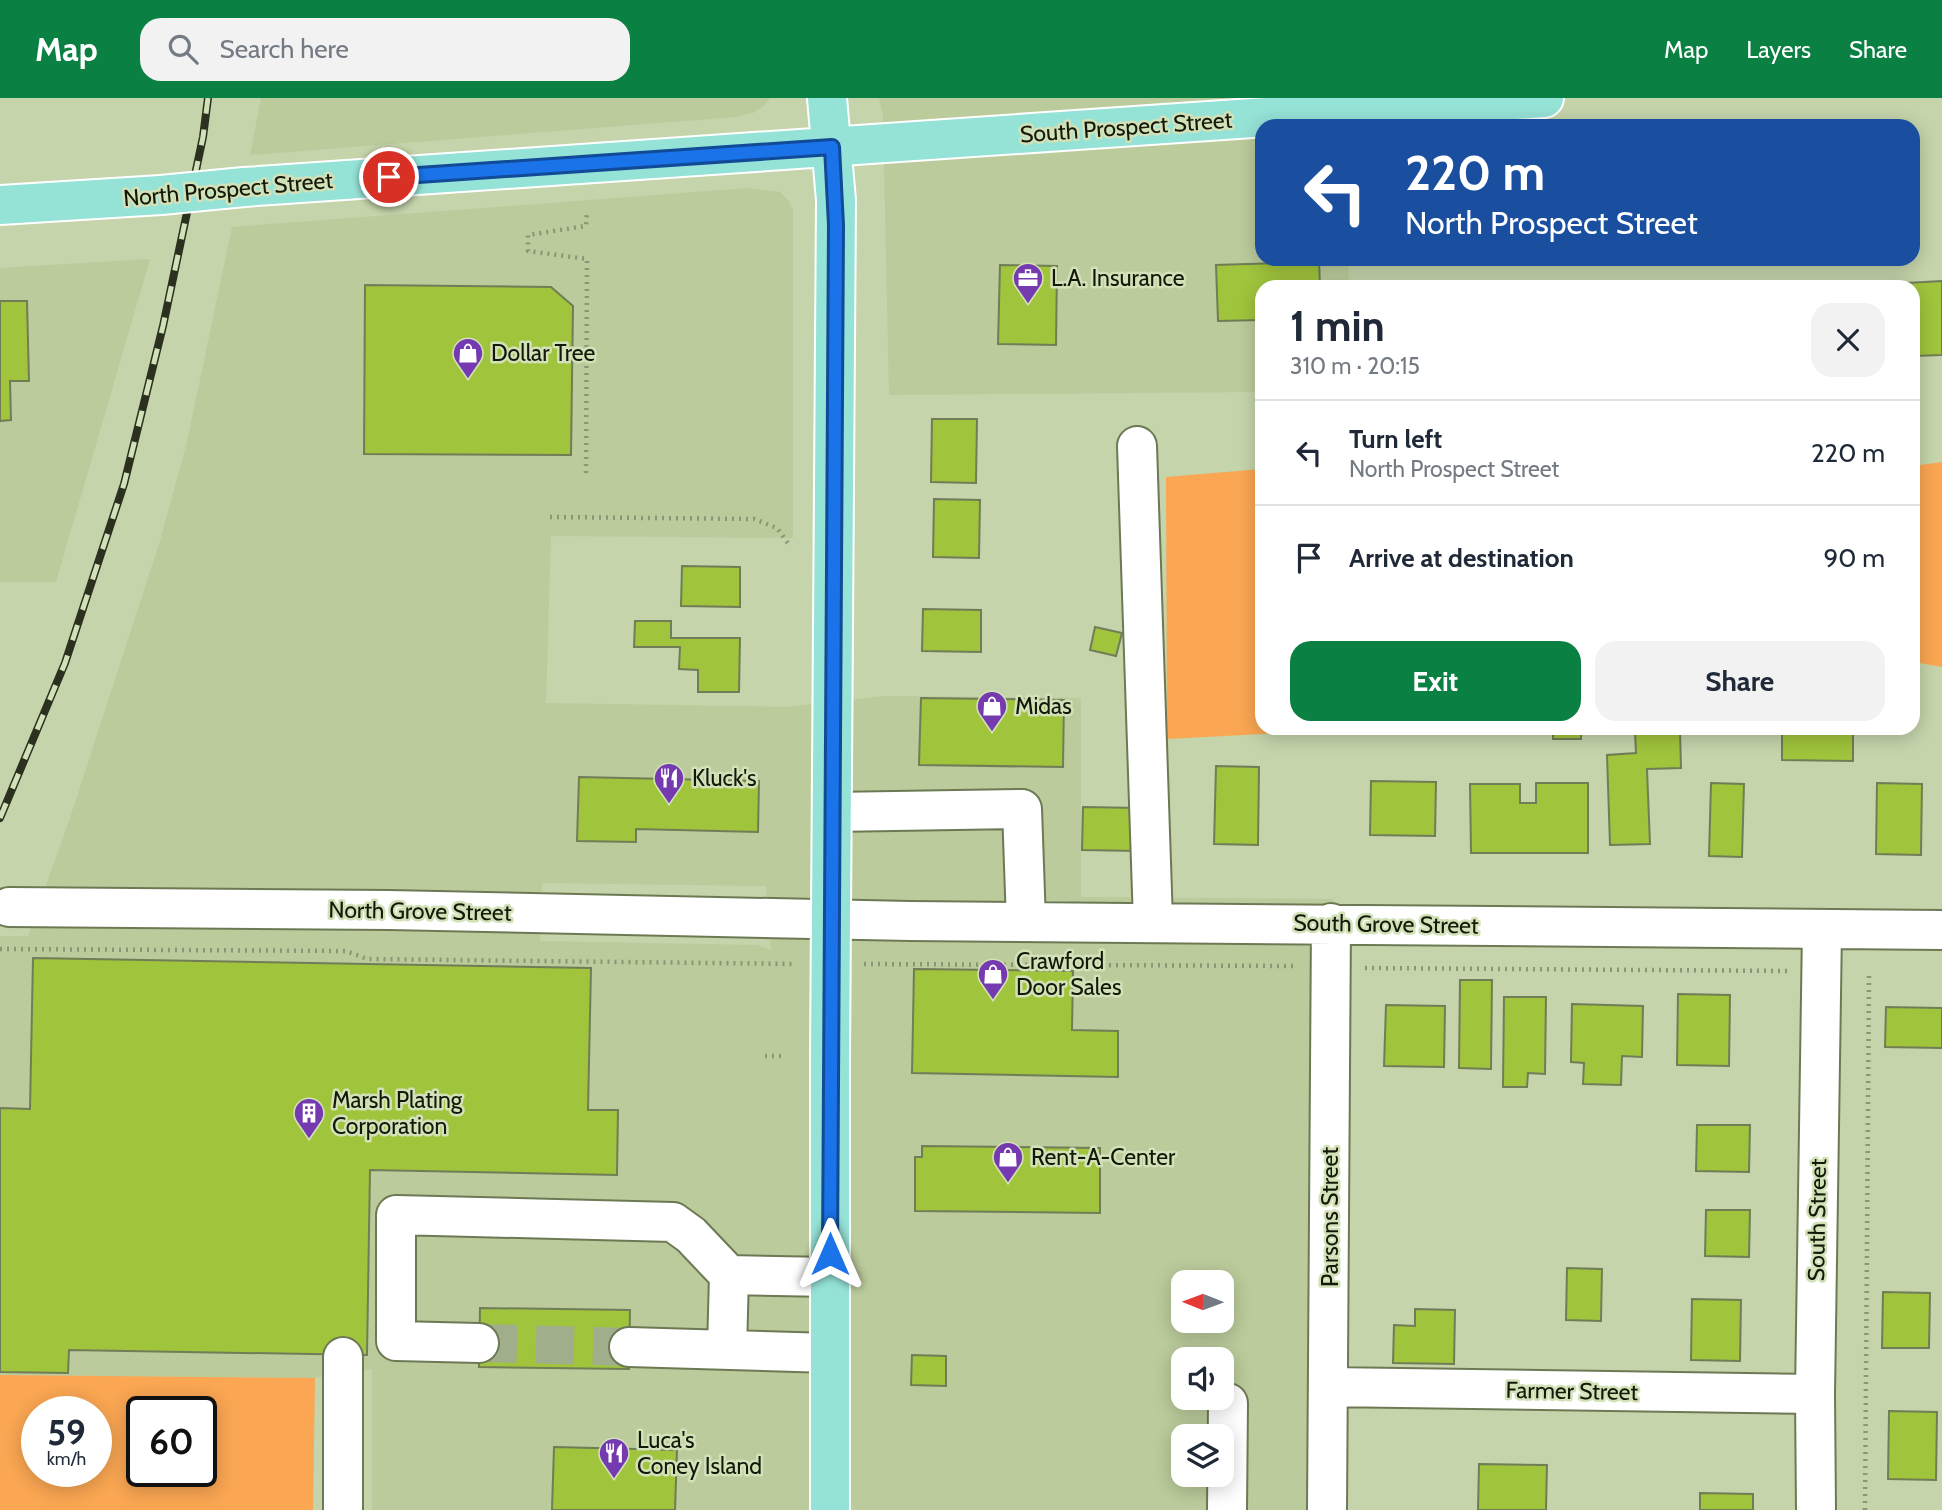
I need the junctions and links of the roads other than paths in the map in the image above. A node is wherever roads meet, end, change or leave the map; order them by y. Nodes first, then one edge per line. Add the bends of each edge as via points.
1 (827, 98) edge
2 (1544, 98) edge
3 (832, 147) junction
4 (0, 205) edge
5 (1137, 446) dead end
6 (832, 812) junction
7 (9, 908) dead end
8 (831, 919) junction
9 (1026, 922) junction
10 (1153, 922) junction
11 (1331, 923) junction
12 (1822, 929) junction
13 (1942, 930) edge
14 (729, 1275) junction
15 (830, 1277) junction
16 (480, 1343) tunnel mouth
17 (629, 1347) tunnel mouth
18 (727, 1350) junction
19 (830, 1353) junction
20 (343, 1357) dead end
21 (1329, 1387) junction
22 (1815, 1394) junction
23 (1228, 1410) edge
24 (343, 1510) edge
25 (830, 1510) edge
26 (1227, 1510) edge
27 (1327, 1510) edge
28 (1816, 1510) edge

1 - 3 main road
2 - 3 main road, South Prospect Street
3 - 4 main road, North Prospect Street, bridge
3 - 6 main road via 836,240
5 - 10 street
6 - 8 main road
6 - 9 street via 1022,808
7 - 8 street, North Grove Street
8 - 9 street, South Grove Street
8 - 15 main road
9 - 10 street, South Grove Street
10 - 11 street, South Grove Street
11 - 12 street, South Grove Street
11 - 21 street, Parsons Street
12 - 13 street, South Grove Street
12 - 22 street, South Street
14 - 15 street
14 - 16 street via 673,1222 396,1215 396,1341
14 - 18 street
15 - 19 main road
17 - 18 street
18 - 19 street
19 - 25 main road
20 - 24 street
21 - 22 street, Farmer Street
21 - 27 street, Parsons Street
22 - 28 street, South Street
23 - 26 street

